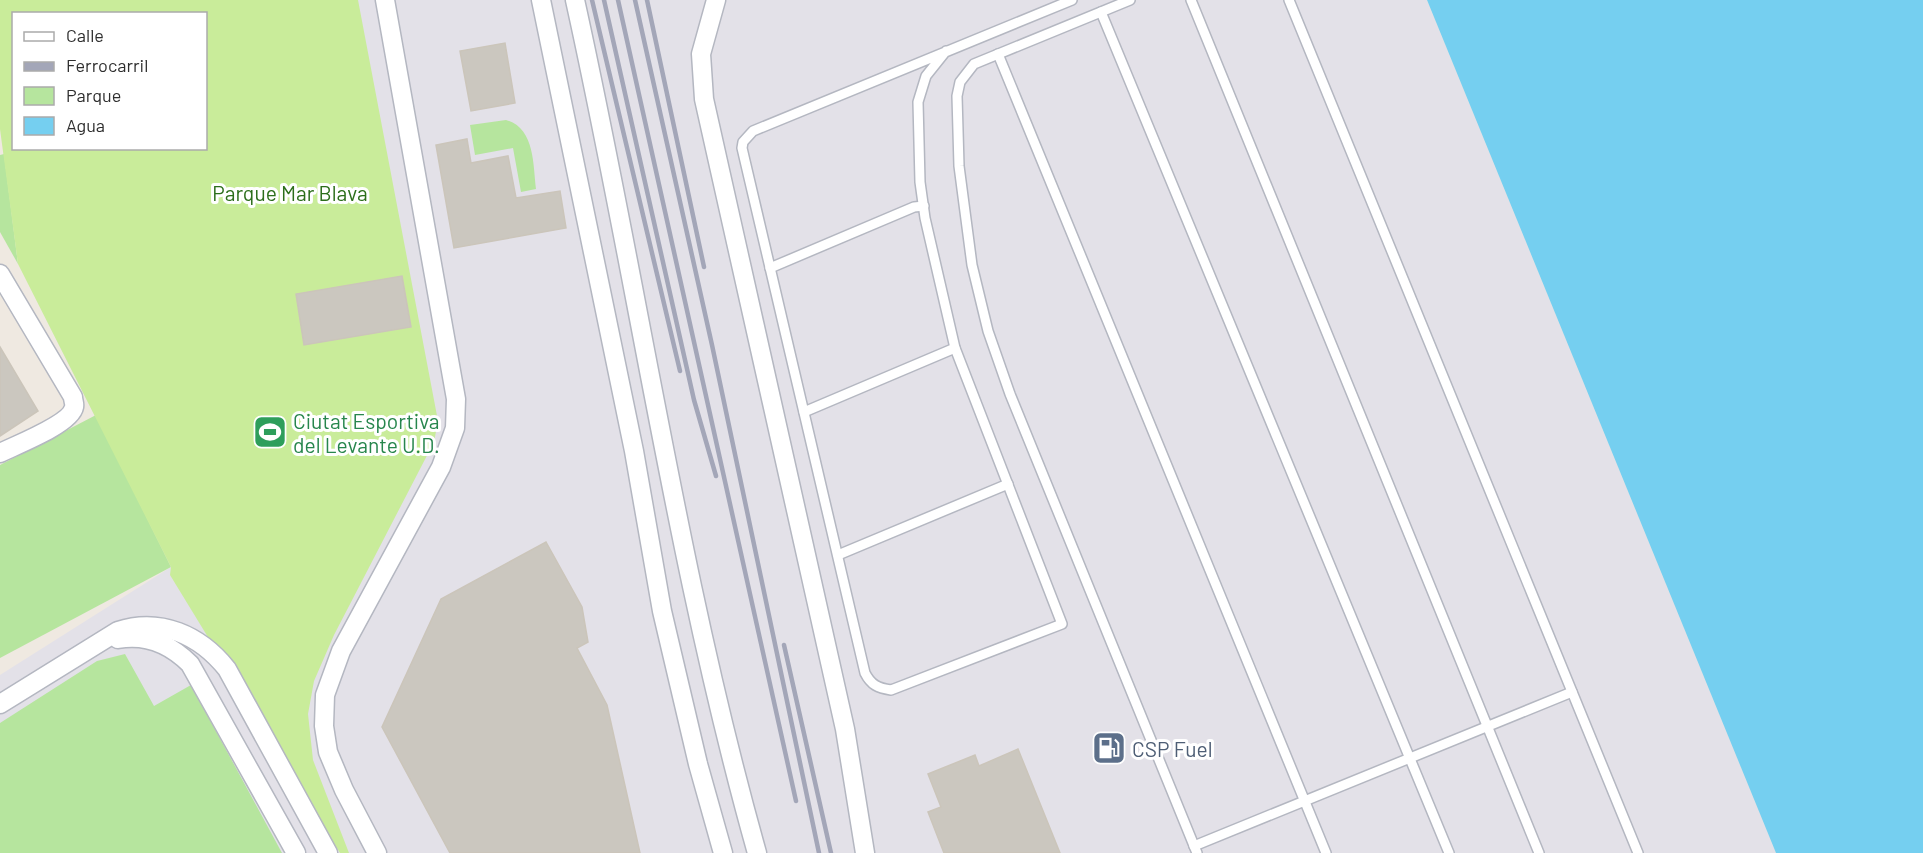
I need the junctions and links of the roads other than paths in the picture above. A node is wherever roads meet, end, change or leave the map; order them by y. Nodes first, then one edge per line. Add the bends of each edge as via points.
1 (385, 0) edge
2 (541, 0) edge
3 (575, 0) edge
4 (716, 0) edge
5 (1072, 0) edge
6 (1130, 0) edge
7 (1191, 0) edge
8 (1289, 0) edge
9 (1101, 12) junction
10 (946, 51) junction
11 (998, 54) junction
12 (924, 206) junction
13 (770, 268) junction
14 (0, 274) edge
15 (955, 348) junction
16 (804, 412) junction
17 (0, 453) edge
18 (1008, 484) junction
19 (838, 555) junction
20 (75, 656) junction
21 (1572, 692) junction
22 (0, 704) edge
23 (1487, 726) junction
24 (1410, 758) junction
25 (1305, 801) junction
26 (1196, 850) edge
27 (296, 853) edge
28 (328, 853) edge
29 (377, 853) edge
30 (723, 853) edge
31 (757, 853) edge
32 (865, 853) edge
33 (1326, 853) edge
34 (1449, 853) edge
35 (1539, 853) edge
36 (1638, 853) edge

1 - 29 street via 456,399 454,428 441,467 340,651 325,695 328,752
2 - 30 street via 630,427 662,611
3 - 31 street via 676,516
4 - 32 street via 701,54 704,99 845,729
5 - 10 lane
6 - 9 lane
7 - 23 lane
8 - 21 lane
9 - 11 lane
9 - 24 lane
10 - 12 lane via 926,76 918,102
10 - 13 lane via 747,135 742,148
11 - 25 lane
11 - 26 lane via 964,73 957,96 962,199 979,299 1010,394
12 - 13 lane
12 - 15 lane
13 - 16 lane
14 - 17 street via 73,397 74,408 59,424
15 - 16 lane
15 - 18 lane
16 - 19 lane
18 - 19 lane
18 - 19 lane via 1062,624 891,690 878,688 865,673
20 - 22 street
20 - 27 street via 129,637 157,642 182,656 201,681
20 - 28 street via 132,626 173,629 209,650 227,669
21 - 23 lane
21 - 36 lane
23 - 24 lane
23 - 35 lane
24 - 25 lane
24 - 34 lane
25 - 26 lane
25 - 33 lane

